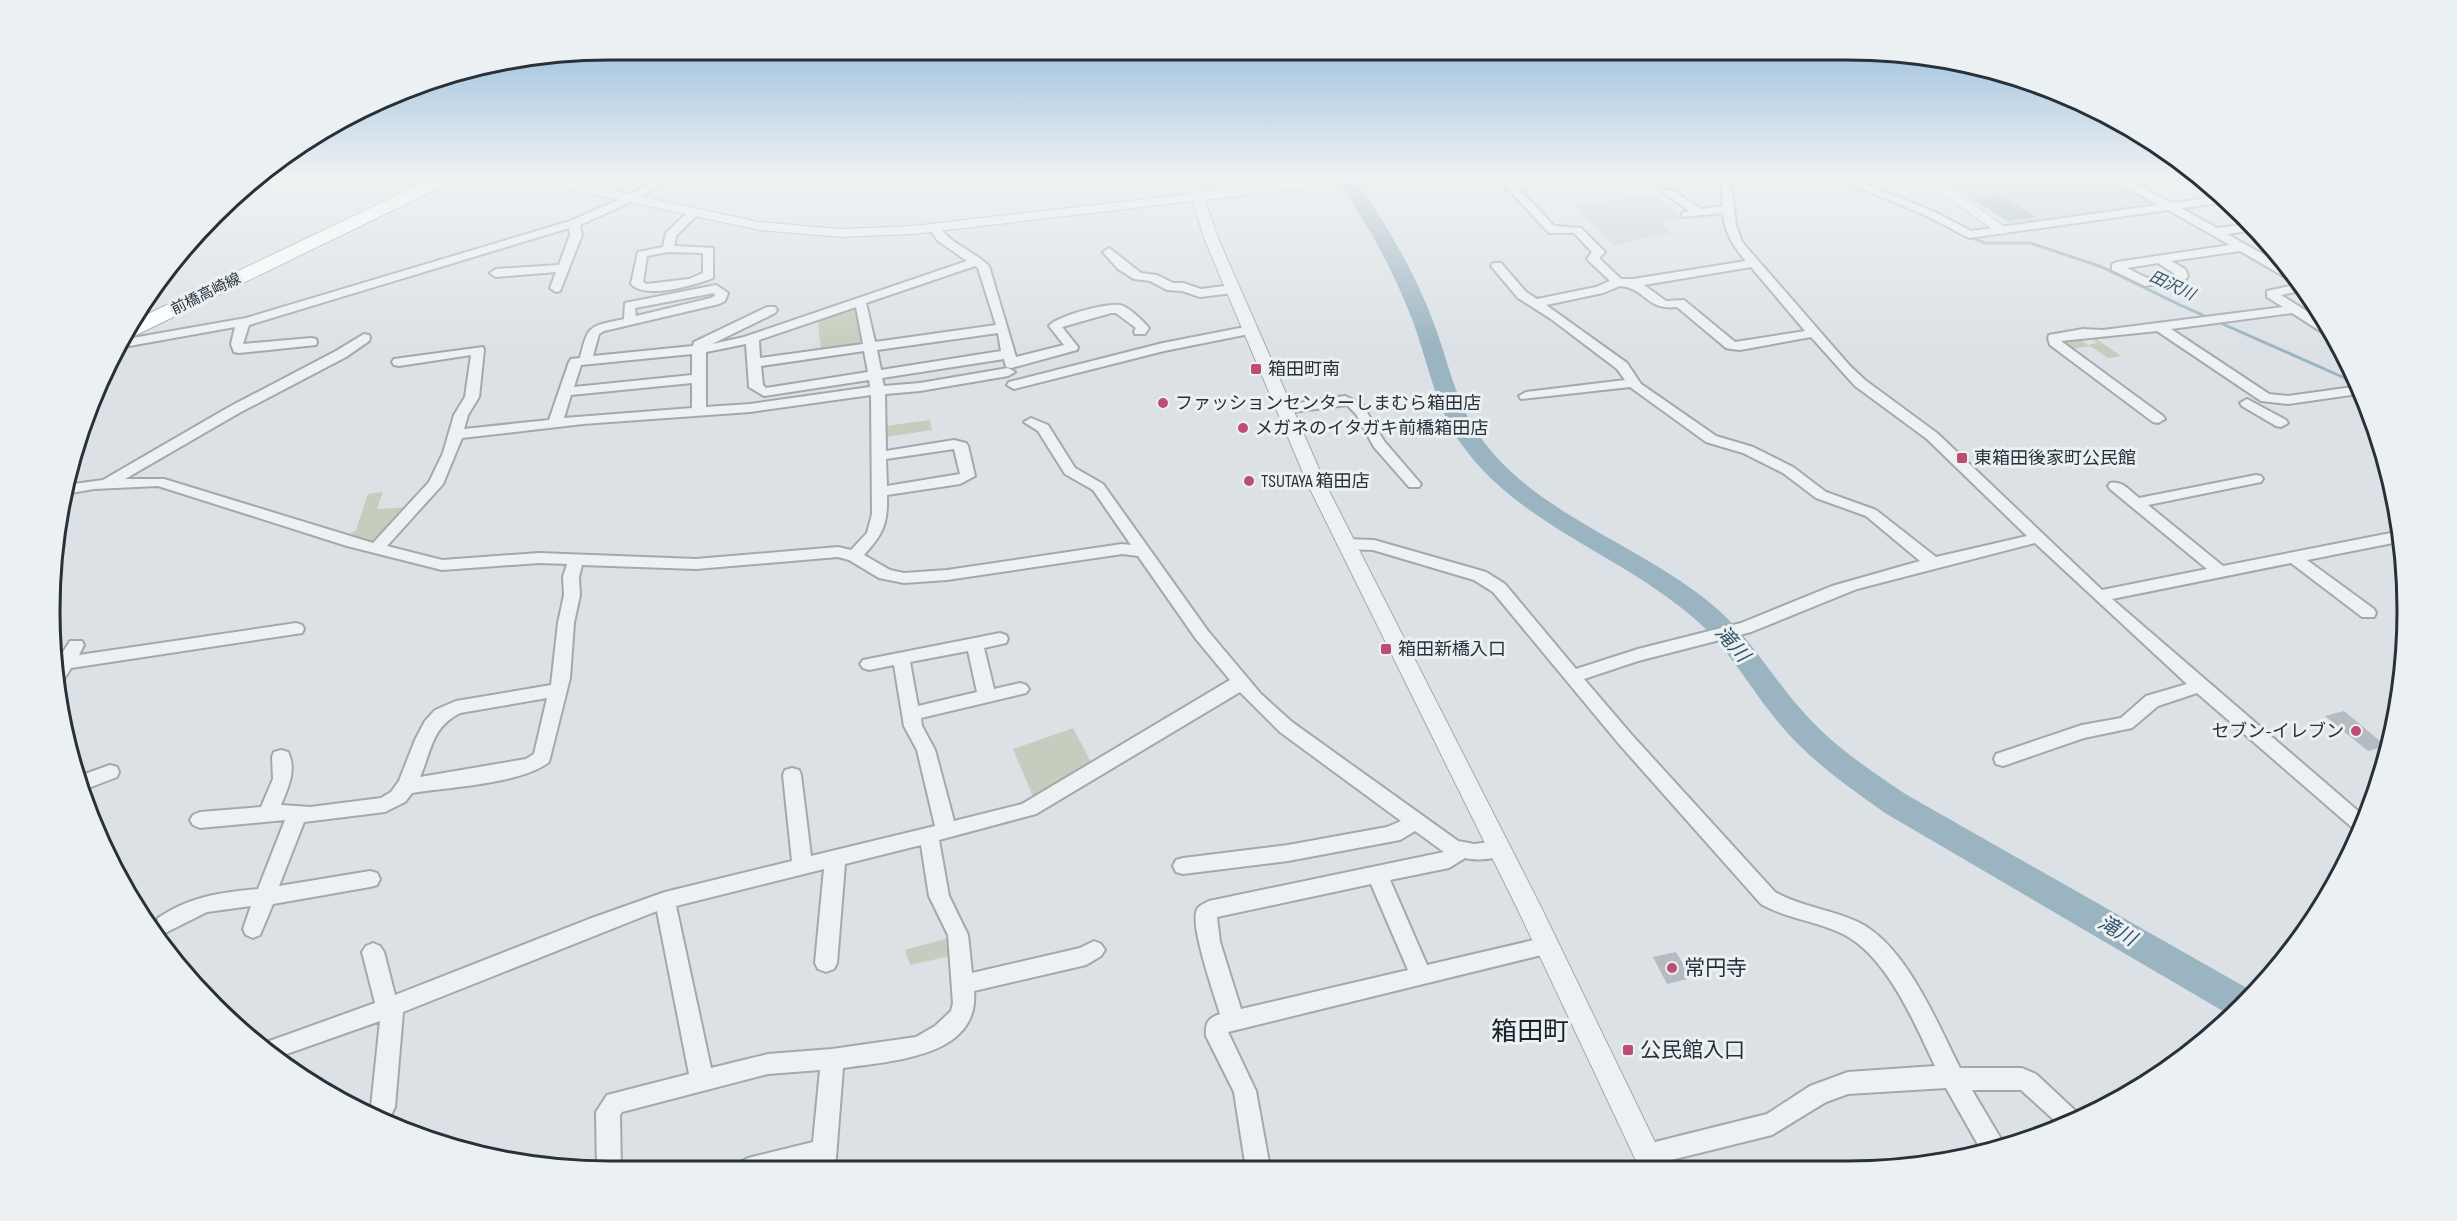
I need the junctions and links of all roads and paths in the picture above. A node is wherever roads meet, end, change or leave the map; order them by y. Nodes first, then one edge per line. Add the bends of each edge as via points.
1 (333, 233) edge
2 (541, 233) edge
3 (576, 233) edge
4 (672, 233) edge
5 (937, 233) edge
6 (1211, 233) edge
7 (1580, 233) edge
8 (1733, 233) edge
9 (1965, 233) edge
10 (1983, 233) edge
11 (2218, 233) edge
12 (2242, 247) junction
13 (668, 249) junction
14 (1109, 252) dead end
15 (2268, 258) edge
16 (2262, 259) junction
17 (2160, 260) dead end
18 (978, 261) junction
19 (1755, 263) junction
20 (1497, 266) dead end
21 (2276, 267) edge
22 (562, 268) junction
23 (496, 273) dead end
24 (1618, 282) junction
25 (1634, 283) junction
26 (556, 288) dead end
27 (2293, 289) edge
28 (1233, 290) junction
29 (859, 302) junction
30 (1535, 303) junction
31 (2293, 309) junction
32 (771, 310) dead end
33 (630, 321) junction
34 (243, 322) junction
35 (2315, 322) edge
36 (140, 326) edge
37 (2160, 327) junction
38 (1003, 328) junction
39 (1250, 330) junction
40 (1140, 331) dead end
41 (1814, 333) junction
42 (364, 338) dead end
43 (752, 339) junction
44 (130, 342) edge
45 (311, 342) dead end
46 (870, 347) junction
47 (697, 349) junction
48 (586, 360) junction
49 (399, 362) dead end
50 (1009, 362) junction
51 (755, 363) junction
52 (875, 375) junction
53 (697, 378) junction
54 (1633, 383) junction
55 (878, 391) junction
56 (2351, 391) edge
57 (565, 392) junction
58 (1526, 396) dead end
59 (2247, 403) dead end
60 (1285, 409) junction
61 (699, 412) junction
62 (2158, 418) dead end
63 (1031, 422) dead end
64 (555, 423) junction
65 (2282, 423) dead end
66 (456, 434) junction
67 (880, 456) junction
68 (2256, 479) dead end
69 (105, 484) junction
70 (1414, 484) dead end
71 (2115, 486) dead end
72 (74, 488) edge
73 (880, 490) junction
74 (2136, 503) junction
75 (2037, 538) junction
76 (2392, 538) edge
77 (1347, 544) junction
78 (377, 548) junction
79 (1142, 551) junction
80 (854, 556) junction
81 (576, 558) junction
82 (2294, 558) junction
83 (1934, 564) junction
84 (2220, 572) junction
85 (2099, 596) junction
86 (2368, 613) dead end
87 (296, 628) dead end
88 (1000, 639) dead end
89 (975, 644) junction
90 (75, 645) dead end
91 (901, 658) junction
92 (65, 663) junction
93 (869, 664) dead end
94 (63, 666) edge
95 (1574, 676) junction
96 (1239, 681) junction
97 (2200, 686) junction
98 (1020, 689) dead end
99 (558, 690) junction
100 (987, 697) junction
101 (910, 714) junction
102 (281, 757) dead end
103 (2003, 759) dead end
104 (110, 772) dead end
105 (792, 775) dead end
106 (87, 781) edge
107 (409, 786) junction
108 (268, 813) junction
109 (299, 814) junction
110 (2356, 819) edge
111 (200, 820) dead end
112 (1415, 820) junction
113 (937, 833) junction
114 (1499, 849) junction
115 (1460, 851) junction
116 (835, 859) junction
117 (802, 865) junction
118 (1184, 866) dead end
119 (1378, 876) junction
120 (370, 879) dead end
121 (268, 894) junction
122 (665, 900) junction
123 (165, 924) dead end
124 (254, 929) dead end
125 (1547, 946) junction
126 (1094, 950) dead end
127 (373, 952) dead end
128 (826, 963) dead end
129 (1421, 976) junction
130 (963, 984) junction
131 (390, 1007) junction
132 (1233, 1020) junction
133 (276, 1047) edge
134 (832, 1059) junction
135 (1955, 1079) junction
136 (700, 1081) junction
137 (383, 1107) dead end
138 (2065, 1115) edge
139 (1990, 1142) edge
140 (824, 1160) edge
141 (609, 1161) edge
142 (1256, 1161) edge
143 (1650, 1161) edge

1 - 36 main road, 前橋高崎線
2 - 34 street
3 - 22 street
4 - 13 street
5 - 18 street via 958,251
6 - 28 street
7 - 24 street via 1599,252 1593,259
8 - 19 street
9 - 10 street
11 - 12 street
12 - 16 street
12 - 17 street
13 - 13 street via 709,250 709,275 691,282 639,287 642,254
14 - 28 street via 1138,276 1153,278 1171,288 1183,287 1200,293
15 - 16 street
16 - 21 street
18 - 29 street
18 - 38 street
19 - 25 street
19 - 41 street
20 - 30 street via 1516,290
22 - 23 street
22 - 26 street
24 - 25 street
24 - 30 street via 1599,290
25 - 41 street via 1664,305 1680,303 1731,345
27 - 31 street via 2271,293
28 - 39 street
29 - 43 street
29 - 46 street
30 - 54 street via 1622,366
31 - 35 street
31 - 37 street
32 - 47 street via 707,340
33 - 33 street via 716,301 722,293 716,289 629,301
33 - 48 street via 593,332
34 - 44 street
34 - 45 street via 239,348
37 - 56 street via 2266,398 2288,400
37 - 62 street via 2082,333 2053,340
38 - 46 street
38 - 50 street
39 - 50 street via 1163,347 1015,388 1007,376
39 - 60 street
40 - 50 street via 1143,328 1119,309 1111,309 1061,321 1055,326 1072,347
41 - 75 street via 1852,376 1932,436
42 - 69 street
43 - 47 street
43 - 51 street
46 - 51 street
46 - 52 street
47 - 48 street
47 - 53 street
48 - 57 street via 573,364
49 - 66 street via 477,350 473,392 460,415
50 - 52 street
50 - 55 street via 920,387
51 - 52 street via 756,387 764,392
52 - 55 street
53 - 57 street
53 - 61 street
54 - 58 street
54 - 83 street via 1711,439 1748,450 1788,470 1821,495 1871,513
55 - 61 street
55 - 67 street
57 - 64 street
59 - 65 street
60 - 70 street via 1350,401 1364,415 1378,443
60 - 77 street
61 - 64 street
63 - 79 street via 1043,428 1070,471 1098,487
64 - 66 street
66 - 78 street via 436,484
67 - 73 street
67 - 73 street via 954,444 961,446 968,476
68 - 74 street
69 - 72 street
69 - 78 street via 159,482
71 - 74 street
73 - 80 street via 877,529
74 - 84 street
75 - 83 street
75 - 85 street
76 - 82 street
77 - 95 street via 1374,545 1487,579
77 - 114 street
78 - 81 street via 450,566 520,558
79 - 80 street via 1122,549 904,578 885,574
79 - 96 street
80 - 81 street via 838,552 687,564
81 - 99 street
82 - 84 street
82 - 86 street
83 - 95 street via 1848,586 1741,629 1633,655
84 - 85 street
85 - 97 street
87 - 92 street
88 - 89 street
89 - 91 street
89 - 100 street
90 - 92 street
91 - 93 street
91 - 101 street
92 - 94 street
95 - 135 street via 1768,898 1786,908 1839,923 1881,951
96 - 112 street via 1286,727
96 - 113 street via 1029,809
97 - 103 street via 2152,701 2126,723 2082,732
97 - 110 street
98 - 100 street
99 - 107 street via 445,711 424,738
99 - 107 street via 538,761 519,769
100 - 101 street
101 - 113 street via 926,750
102 - 108 street via 282,778
104 - 106 street
105 - 117 street
107 - 109 street via 385,805
108 - 109 street
108 - 111 street
109 - 121 street
112 - 115 street
112 - 118 street via 1400,832 1387,835
113 - 116 street
113 - 130 street via 939,896 958,935
114 - 115 street
114 - 125 street
115 - 119 street via 1449,860
116 - 117 street
116 - 128 street
117 - 122 street
119 - 129 street
119 - 132 street via 1209,910 1206,914 1210,942
120 - 121 street
121 - 123 street via 196,905
121 - 124 street
122 - 131 street
122 - 136 street
125 - 129 street
125 - 143 street
126 - 130 street via 1086,956
127 - 131 street via 384,998
129 - 132 street
130 - 134 street via 960,1016 929,1042
131 - 133 street
131 - 137 street
132 - 142 street via 1219,1024 1216,1031 1245,1091
134 - 136 street via 777,1062
134 - 140 street
135 - 138 street via 2022,1079
135 - 139 street
135 - 143 street via 1941,1076 1848,1083 1818,1094 1772,1124
136 - 141 street via 610,1106

